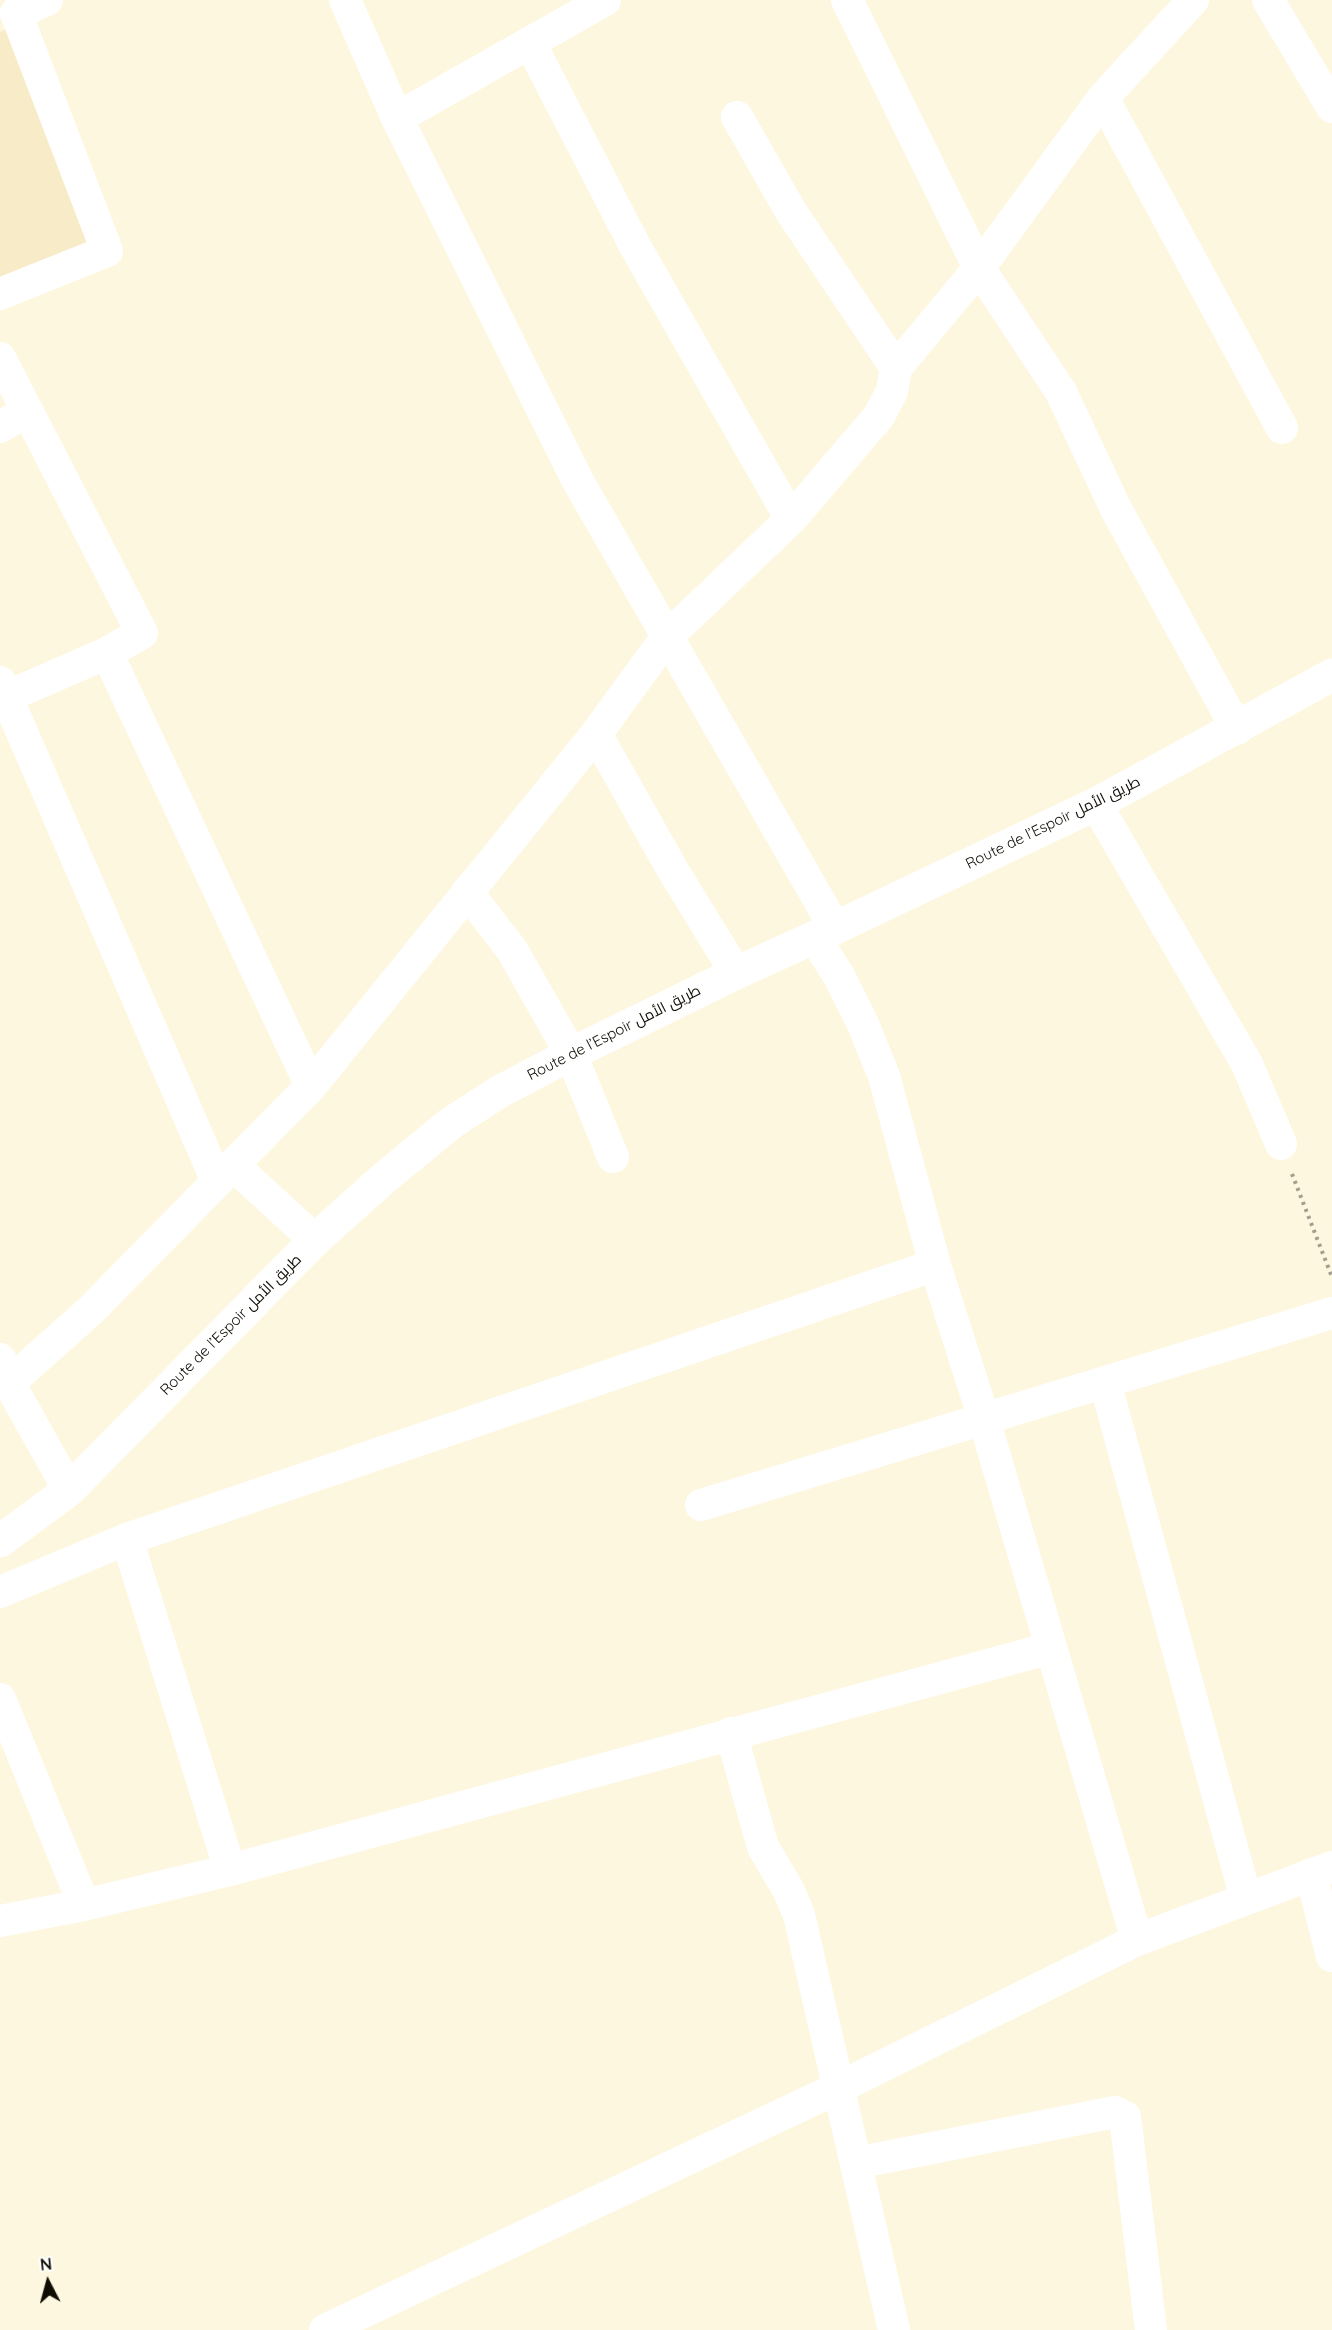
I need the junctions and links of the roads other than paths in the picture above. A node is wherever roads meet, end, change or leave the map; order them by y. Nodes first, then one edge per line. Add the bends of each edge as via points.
1 (47, 0) edge
2 (345, 0) edge
3 (605, 0) edge
4 (847, 0) edge
5 (1193, 0) edge
6 (1268, 0) edge
7 (530, 43) junction
8 (1103, 98) junction
9 (1332, 107) edge
10 (737, 117) dead end
11 (397, 118) junction
12 (979, 268) junction
13 (0, 294) edge
14 (0, 358) edge
15 (896, 368) junction
16 (27, 411) junction
17 (0, 427) edge
18 (1282, 428) dead end
19 (791, 519) junction
20 (667, 637) junction
21 (107, 653) junction
22 (1332, 675) edge
23 (4, 701) edge
24 (1237, 729) junction
25 (596, 734) junction
26 (1096, 804) junction
27 (467, 892) junction
28 (825, 933) junction
29 (736, 973) junction
30 (571, 1054) junction
31 (311, 1086) junction
32 (1281, 1144) road end
33 (613, 1157) dead end
34 (225, 1173) junction
35 (315, 1240) junction
36 (935, 1265) junction
37 (1332, 1313) edge
38 (5, 1371) edge
39 (1105, 1382) junction
40 (984, 1419) junction
41 (69, 1490) junction
42 (700, 1505) dead end
43 (127, 1539) junction
44 (0, 1540) edge
45 (0, 1592) edge
46 (1051, 1648) junction
47 (0, 1699) edge
48 (731, 1733) junction
49 (230, 1870) junction
50 (1322, 1871) edge
51 (1246, 1899) junction
52 (84, 1905) junction
53 (0, 1921) edge
54 (1137, 1940) junction
55 (1332, 1956) edge
56 (838, 2088) junction
57 (856, 2163) junction
58 (325, 2330) edge
59 (894, 2330) edge
60 (1151, 2330) edge

1 - 13 street via 15,13 108,251
2 - 11 street
3 - 7 street
4 - 12 street
5 - 8 street
6 - 9 street
7 - 11 street
7 - 19 street via 635,246
8 - 12 street
8 - 18 street
10 - 15 street via 790,210
11 - 20 street via 579,483
12 - 15 street
12 - 24 street via 1061,392 1116,509
14 - 16 street
15 - 19 street via 892,391 879,416
16 - 17 street
16 - 21 street via 142,633
19 - 20 street
20 - 25 street
20 - 28 street
21 - 23 street
21 - 31 street
22 - 24 highway, Route de l’Espoir طريق الأمل
23 - 34 street
24 - 26 highway, Route de l’Espoir طريق الأمل
25 - 27 street
25 - 29 street
26 - 28 highway, Route de l’Espoir طريق الأمل
26 - 32 street via 1247,1064
27 - 30 street via 512,950
27 - 31 street
28 - 29 highway, Route de l’Espoir طريق الأمل
28 - 36 street via 839,976 884,1076
29 - 30 highway, Route de l’Espoir طريق الأمل
30 - 33 street
30 - 35 highway, Route de l’Espoir طريق الأمل via 499,1092 451,1124
31 - 34 street
34 - 35 street
34 - 38 street via 90,1311
35 - 41 highway, Route de l’Espoir طريق الأمل
36 - 40 street
36 - 43 street
37 - 39 street
38 - 41 street
39 - 40 street
39 - 51 street
40 - 42 street
40 - 46 street
41 - 44 highway, Route de l’Espoir طريق الأمل
43 - 45 street
43 - 49 street
46 - 48 street
46 - 54 street
47 - 52 street
48 - 49 street
48 - 56 street via 763,1847 799,1915
49 - 52 street
50 - 51 street
50 - 55 street
51 - 54 street
52 - 53 street
54 - 56 street
56 - 57 street
56 - 58 street
57 - 59 street
57 - 60 street via 1115,2112 1125,2117

